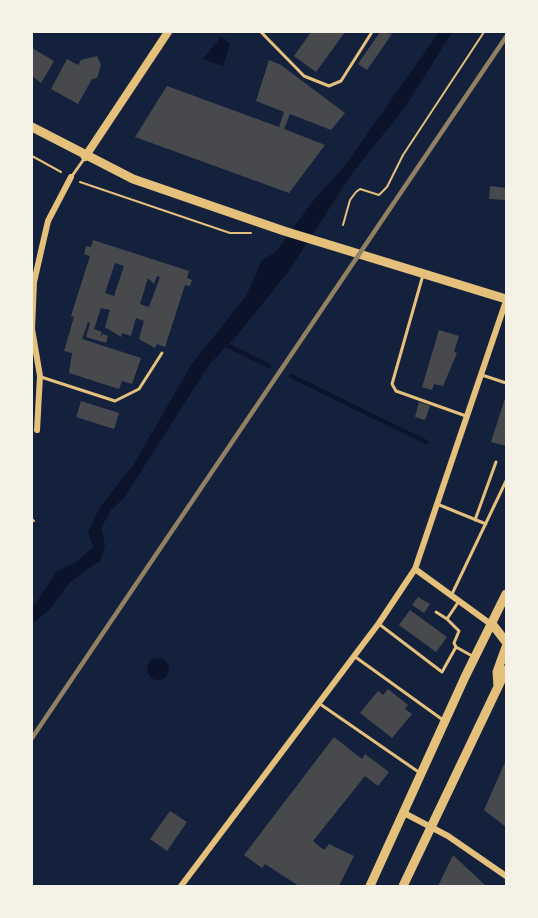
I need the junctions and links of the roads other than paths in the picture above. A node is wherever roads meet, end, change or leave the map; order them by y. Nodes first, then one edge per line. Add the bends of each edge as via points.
1 (168, 32) edge
2 (261, 32) edge
3 (372, 32) edge
4 (32, 127) edge
5 (85, 157) junction
6 (71, 177) joint
7 (423, 274) junction
8 (507, 300) edge
9 (162, 353) dead end
10 (480, 375) junction
11 (40, 376) junction
12 (507, 383) edge
13 (466, 416) junction
14 (37, 430) dead end
15 (496, 462) dead end
16 (507, 481) edge
17 (435, 504) junction
18 (475, 520) junction
19 (486, 524) junction
20 (415, 569) junction
21 (507, 594) edge
22 (451, 596) junction
23 (459, 601) junction
24 (436, 612) dead end
25 (447, 620) junction
26 (379, 623) junction
27 (493, 625) junction
28 (507, 642) edge
29 (456, 647) junction
30 (507, 647) edge
31 (354, 656) junction
32 (475, 658) junction
33 (507, 670) edge
34 (498, 688) junction
35 (319, 704) junction
36 (445, 722) junction
37 (422, 774) junction
38 (404, 813) junction
39 (433, 827) junction
40 (507, 876) edge
41 (181, 886) edge
42 (370, 886) edge
43 (403, 886) edge

1 - 5 street
2 - 3 lane via 304,76 329,86 341,81
4 - 5 main road
5 - 6 lane
5 - 7 main road via 133,179
6 - 11 street via 48,221 34,282 32,329
7 - 8 main road
7 - 13 lane via 392,384 396,391
8 - 10 street
9 - 11 lane via 139,389 115,401
10 - 12 lane
10 - 13 street
11 - 14 street
13 - 17 street
15 - 18 lane
16 - 19 lane
17 - 18 lane
17 - 20 street
18 - 19 lane
19 - 22 lane
20 - 22 street
20 - 26 street
21 - 27 main road
22 - 23 street
23 - 25 lane
23 - 27 street
24 - 25 lane
25 - 29 lane via 459,631
26 - 29 lane via 442,672
26 - 31 street
27 - 28 main road
27 - 32 main road
29 - 32 lane
30 - 34 main road via 497,672
31 - 35 street
31 - 36 lane
32 - 36 main road
33 - 34 main road
34 - 39 main road
35 - 37 lane
35 - 41 street
36 - 37 main road
37 - 38 main road
38 - 39 street
38 - 42 main road
39 - 40 street
39 - 43 main road

